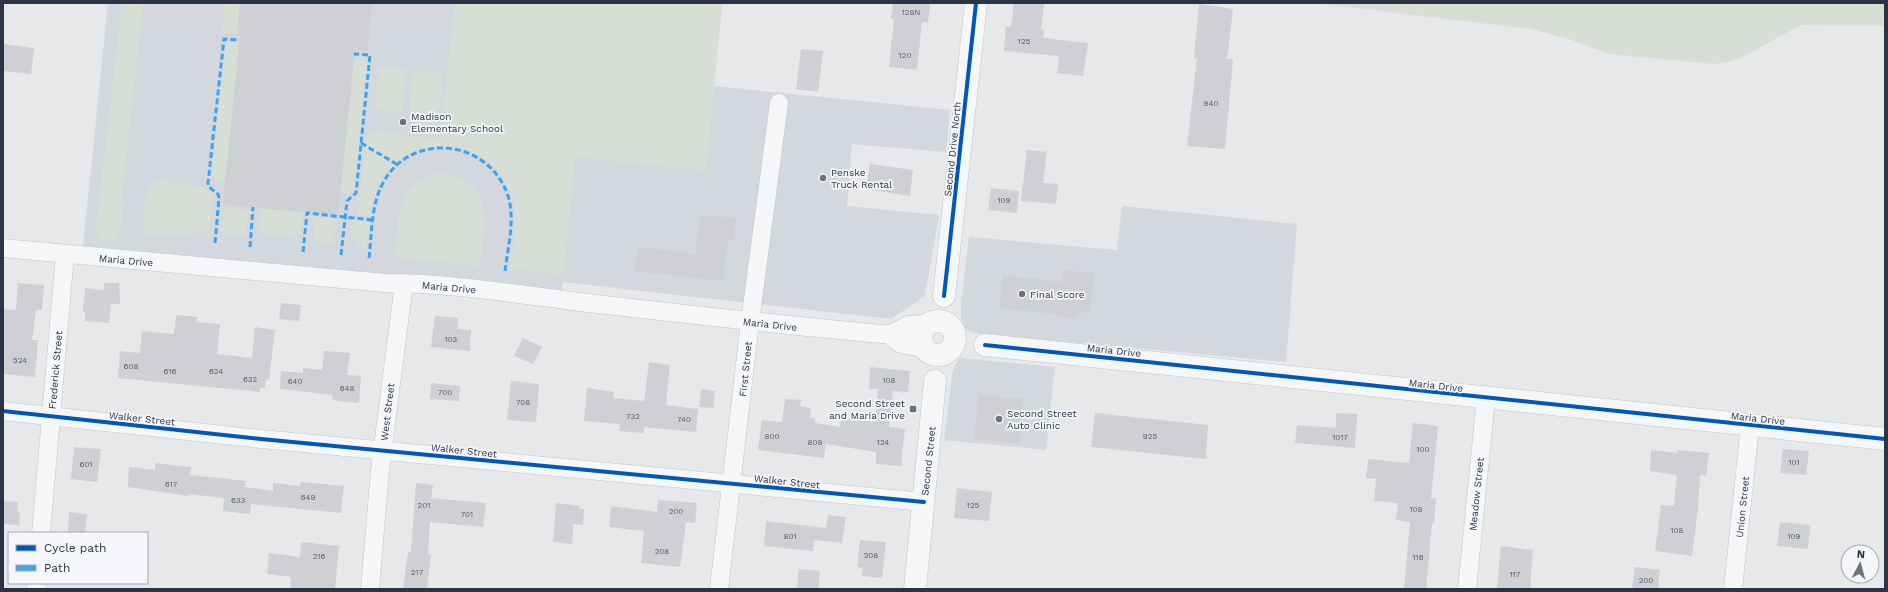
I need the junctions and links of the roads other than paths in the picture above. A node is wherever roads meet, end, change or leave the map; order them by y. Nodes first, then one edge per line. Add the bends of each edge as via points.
1 (976, 3) edge
2 (779, 102) dead end
3 (3, 248) edge
4 (65, 254) junction
5 (404, 283) junction
6 (750, 322) junction
7 (893, 335) joint
8 (938, 338) junction
9 (1486, 398) junction
10 (3, 411) edge
11 (51, 415) junction
12 (1750, 425) junction
13 (1885, 439) edge
14 (383, 449) junction
15 (732, 483) junction
16 (924, 502) junction
17 (41, 532) edge
18 (370, 589) edge
19 (719, 589) edge
20 (915, 589) edge
21 (1466, 589) edge
22 (1733, 589) edge

1 - 8 street, Second Drive North via 944,296 936,306
2 - 6 street, First Street
3 - 4 street, Maria Drive
4 - 5 street, Maria Drive
4 - 11 street, Frederick Street
5 - 6 street, Maria Drive via 493,291
5 - 14 street, West Street
6 - 7 street, Maria Drive
6 - 15 street, First Street
7 - 8 street, Maria Drive via 909,327
8 - 9 street, Maria Drive via 974,349 985,345
8 - 16 street, Second Street via 927,365 935,381
9 - 12 street, Maria Drive
9 - 21 street, Meadow Street
10 - 11 street, Walker Street
11 - 14 street, Walker Street
11 - 17 street, Frederick Street
12 - 13 street, Maria Drive
12 - 22 street, Union Street
14 - 15 street, Walker Street
14 - 18 street, West Street
15 - 16 street, Walker Street
15 - 19 street, First Street
16 - 20 street, Second Street

